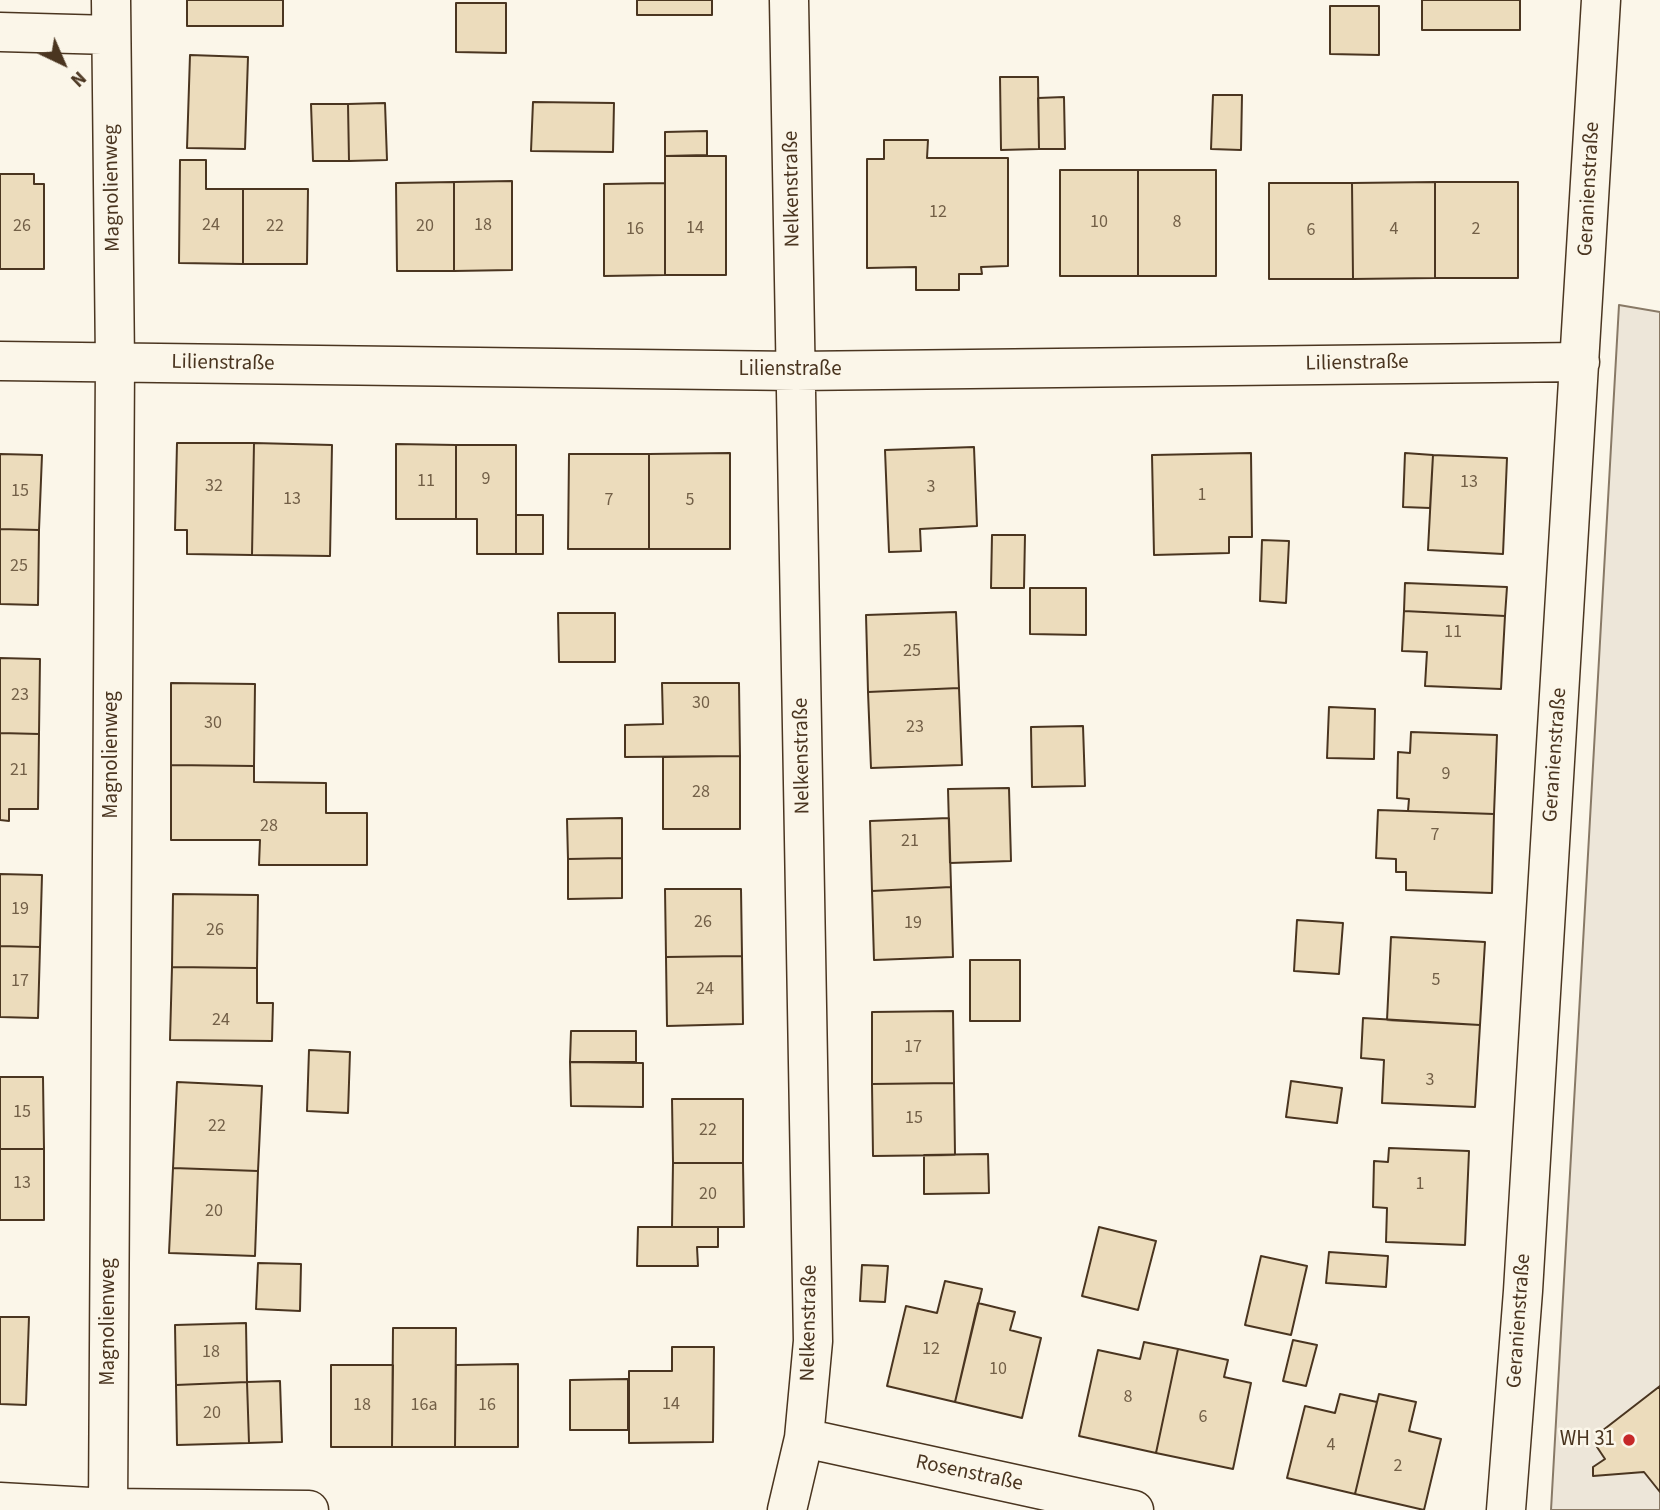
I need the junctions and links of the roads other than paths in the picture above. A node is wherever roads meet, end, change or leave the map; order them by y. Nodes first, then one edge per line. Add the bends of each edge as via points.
1 (789, 0) edge
2 (1601, 0) edge
3 (111, 17) edge
4 (0, 32) edge
5 (0, 361) edge
6 (1580, 362) junction
7 (115, 363) junction
8 (796, 371) junction
9 (804, 1438) junction
10 (0, 1502) edge
11 (108, 1509) edge
12 (309, 1510) edge
13 (787, 1510) edge
14 (1134, 1510) edge
15 (1506, 1510) edge

1 - 8 street, Nelkenstraße
2 - 6 street, Geranienstraße
3 - 4 street
3 - 7 street, Magnolienweg
5 - 7 street, Lilienstraße
6 - 8 street, Lilienstraße
6 - 15 street, Geranienstraße
7 - 8 street, Lilienstraße
7 - 11 street, Magnolienweg
8 - 9 street, Nelkenstraße via 813,1341
9 - 13 street, Nelkenstraße
9 - 14 street, Rosenstraße
10 - 11 street
11 - 12 street

